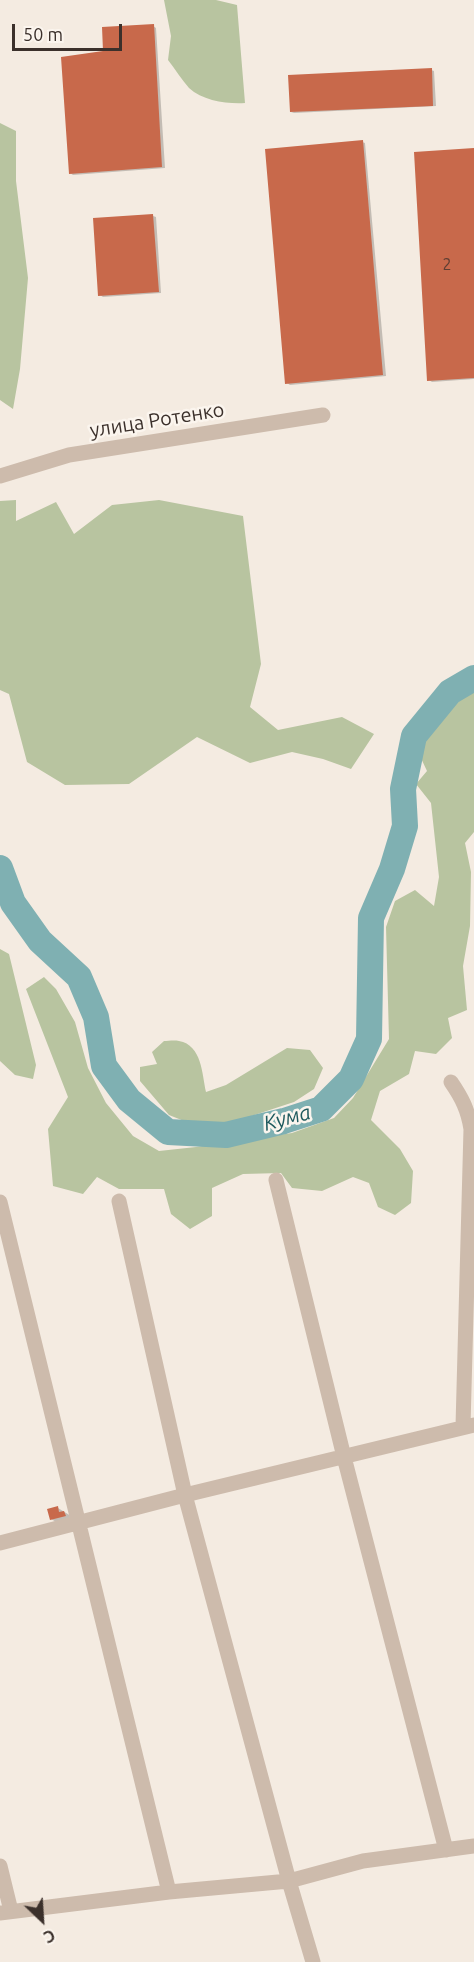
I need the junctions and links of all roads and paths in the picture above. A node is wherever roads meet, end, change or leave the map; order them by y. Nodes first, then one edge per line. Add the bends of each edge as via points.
1 (323, 415) dead end
2 (0, 477) edge
3 (451, 1082) dead end
4 (276, 1180) dead end
5 (119, 1201) dead end
6 (0, 1202) edge
7 (469, 1426) edge
8 (344, 1457) junction
9 (185, 1495) junction
10 (78, 1523) junction
11 (0, 1543) edge
12 (474, 1846) edge
13 (446, 1850) junction
14 (0, 1866) edge
15 (289, 1881) junction
16 (169, 1892) junction
17 (6, 1912) edge
18 (313, 1962) edge

1 - 2 street, улица Ротенко via 69,455
3 - 7 street via 464,1100 471,1129
4 - 8 street
5 - 9 street
6 - 10 street
7 - 8 street
8 - 9 street
8 - 13 street
9 - 10 street
9 - 15 street
10 - 11 street
10 - 16 street
12 - 13 street
13 - 15 street via 363,1861
14 - 17 street
15 - 16 street
15 - 18 street
16 - 17 street

